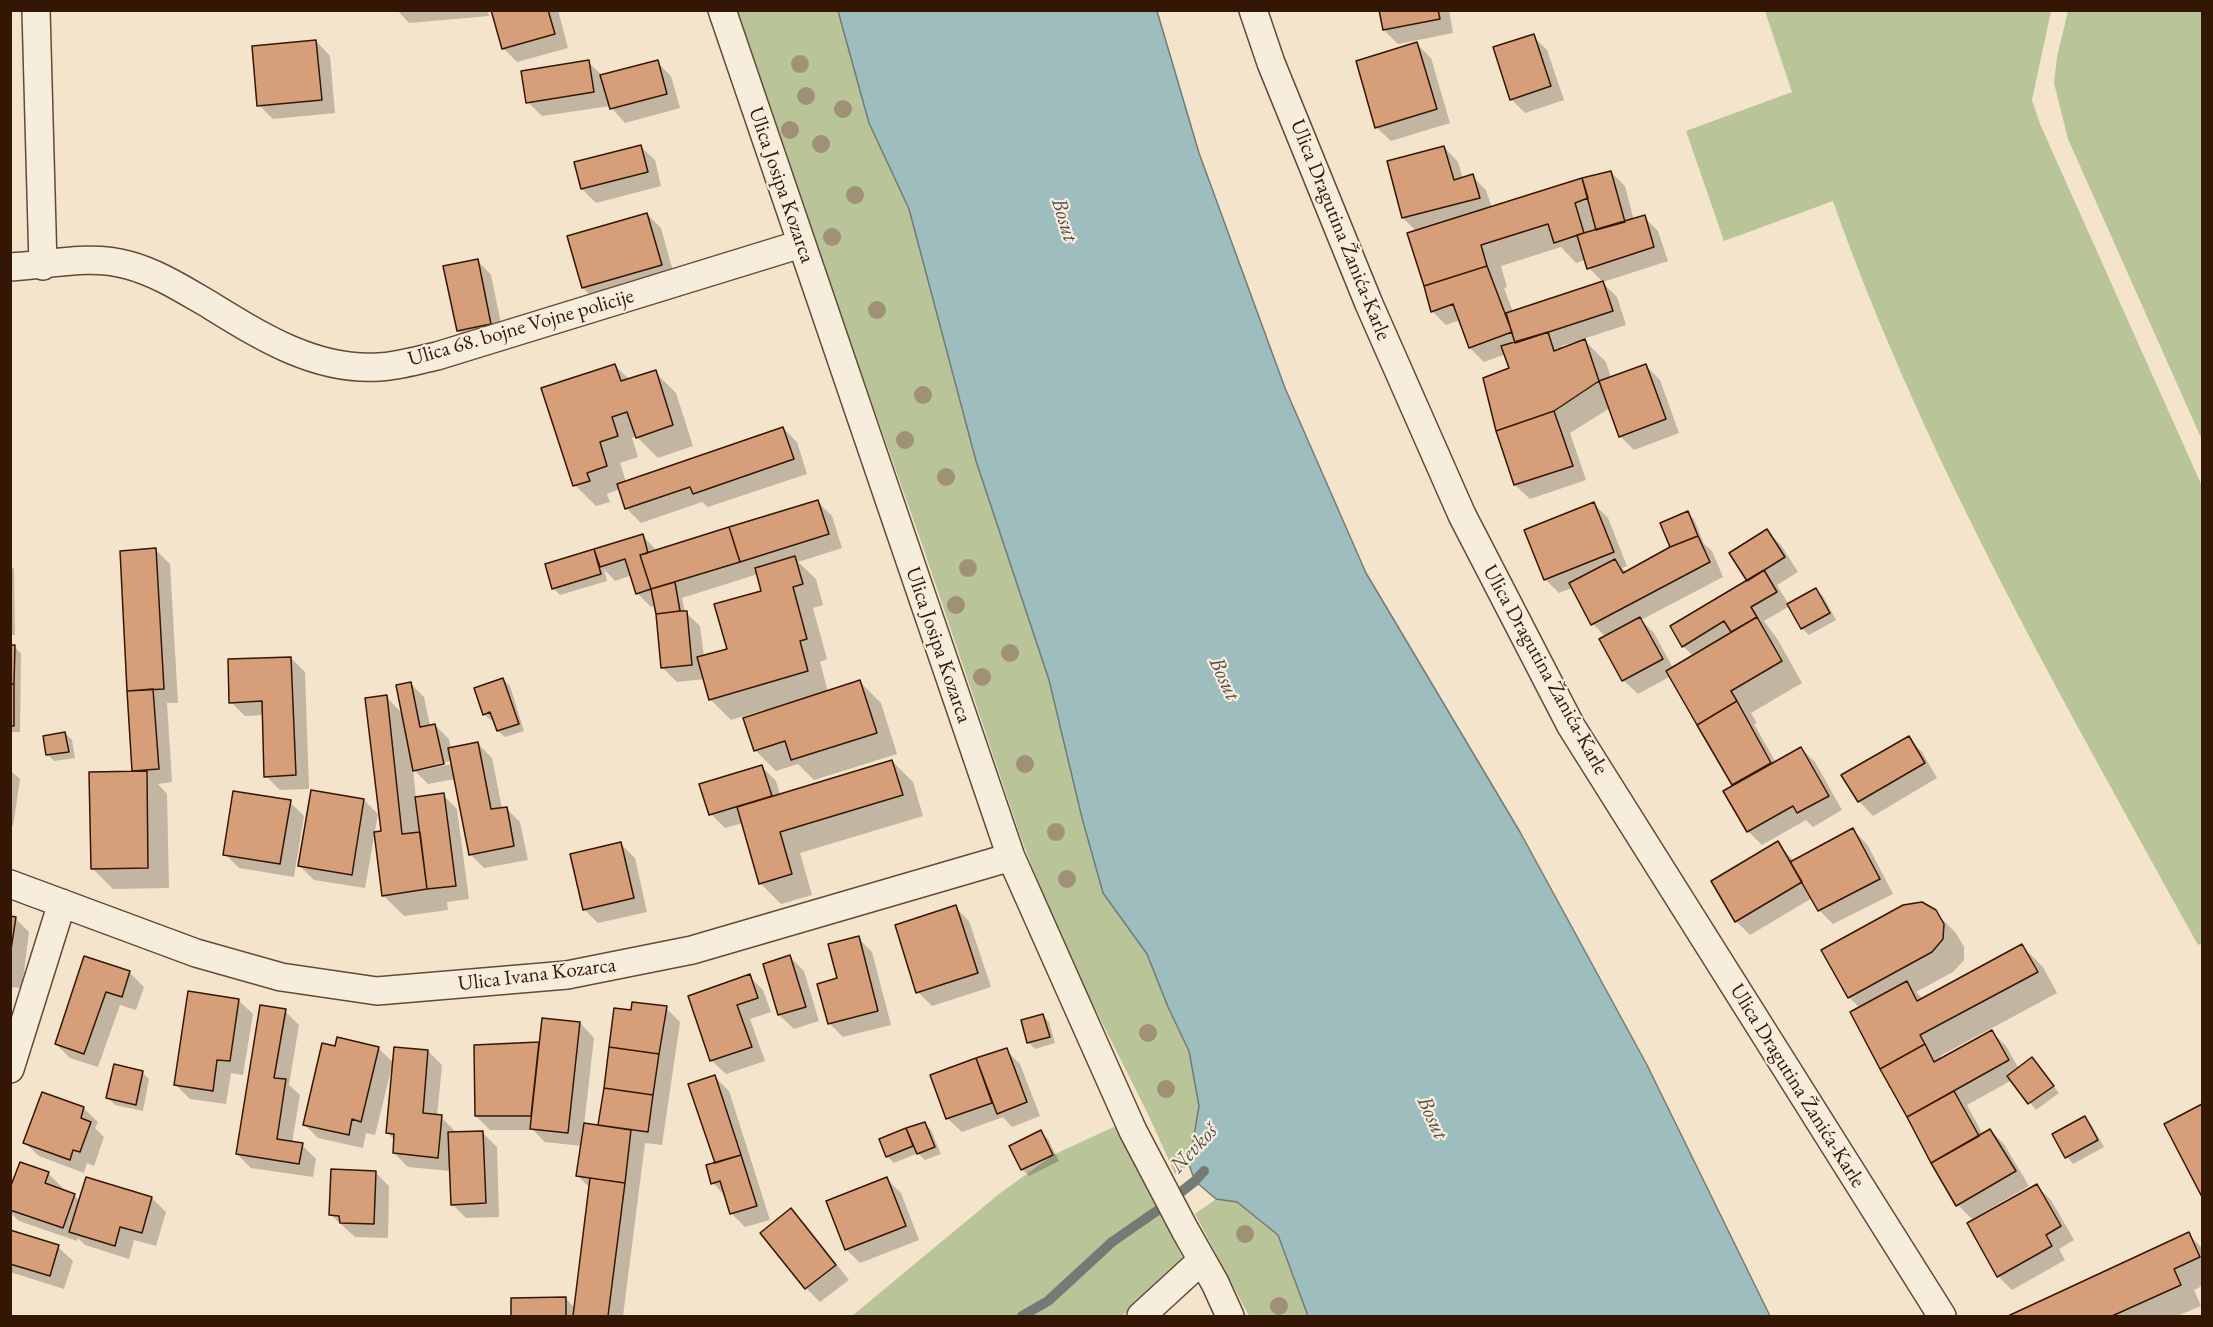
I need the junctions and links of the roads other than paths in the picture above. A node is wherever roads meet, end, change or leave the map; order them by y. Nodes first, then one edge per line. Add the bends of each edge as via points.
1 (36, 10) edge
2 (722, 10) edge
3 (1253, 10) edge
4 (801, 244) junction
5 (43, 266) junction
6 (10, 267) edge
7 (1011, 857) junction
8 (10, 884) edge
9 (62, 903) junction
10 (10, 1069) edge
11 (1202, 1260) junction
12 (1141, 1317) edge
13 (1230, 1317) edge
14 (1942, 1317) edge

1 - 5 street
2 - 4 street, Ulica Josipa Kozarca
3 - 14 street, Ulica Dragutina Žanića-Karle via 1369,304 1462,515 1565,716
4 - 5 street, Ulica 68. bojne Vojne policije via 437,356 379,367 330,364 268,341 164,278 128,264 86,259
4 - 7 street, Ulica Josipa Kozarca
5 - 6 street, Ulica 68. bojne Vojne policije
7 - 9 street, Ulica Ivana Kozarca via 692,950 567,975 377,991 281,977 196,953
7 - 11 street, Ulica Josipa Kozarca via 1133,1131
8 - 9 street, Ulica Ivana Kozarca
9 - 10 street
11 - 12 street
11 - 13 street, Ulica Josipa Kozarca

